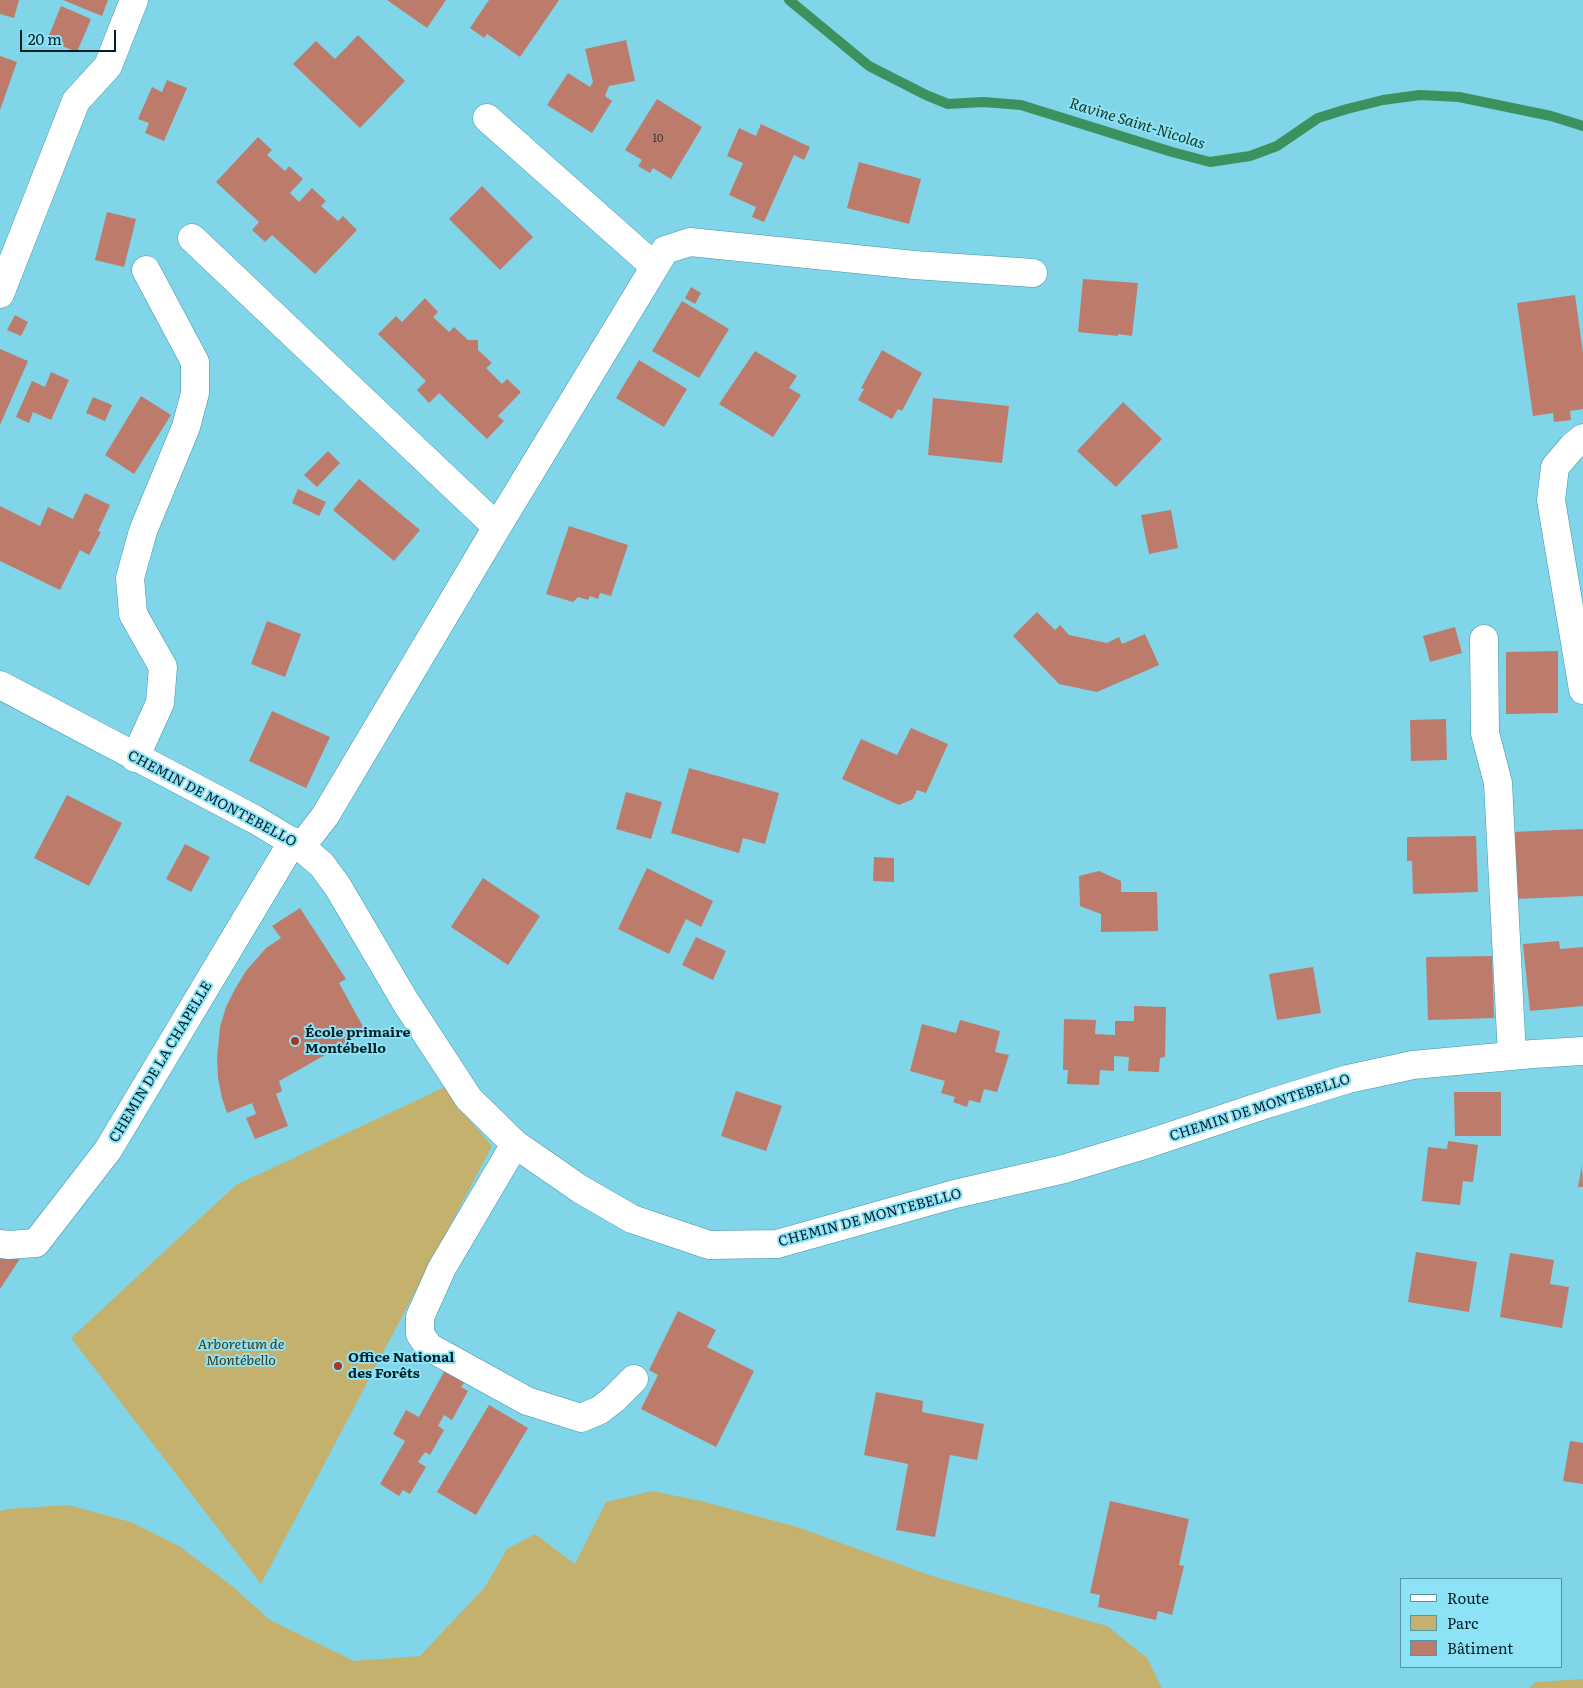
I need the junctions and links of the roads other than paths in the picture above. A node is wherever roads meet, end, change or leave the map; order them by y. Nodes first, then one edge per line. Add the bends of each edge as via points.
1 (134, 0) edge
2 (487, 118) dead end
3 (192, 238) dead end
4 (654, 266) junction
5 (146, 270) dead end
6 (1033, 273) dead end
7 (0, 294) edge
8 (1583, 438) edge
9 (497, 527) junction
10 (1484, 640) dead end
11 (0, 686) edge
12 (1583, 690) edge
13 (135, 758) junction
14 (297, 844) junction
15 (1583, 1051) edge
16 (1512, 1056) junction
17 (515, 1144) junction
18 (0, 1244) edge
19 (634, 1379) dead end

1 - 7 street via 108,66 76,101
2 - 4 street
3 - 9 street
4 - 6 street via 665,250 690,242 914,265
4 - 9 street
5 - 13 street via 195,362 195,393 186,427 143,531 130,578 133,614 163,667 160,703
8 - 12 street via 1555,468 1551,500
9 - 14 street via 325,816
10 - 16 street via 1485,733 1498,783
11 - 13 street, CHEMIN DE MONTEBELLO
13 - 14 street, CHEMIN DE MONTEBELLO
14 - 17 street, CHEMIN DE MONTEBELLO via 322,865 338,887 405,1001 469,1100
14 - 18 street, CHEMIN DE LA CHAPELLE via 108,1150 36,1243
15 - 16 street, CHEMIN DE MONTEBELLO
16 - 17 street, CHEMIN DE MONTEBELLO via 1413,1065 1348,1079 1064,1169 955,1194 776,1244 709,1245 632,1219 580,1189
17 - 19 street via 442,1268 420,1317 420,1334 429,1348 527,1401 581,1418 600,1410

